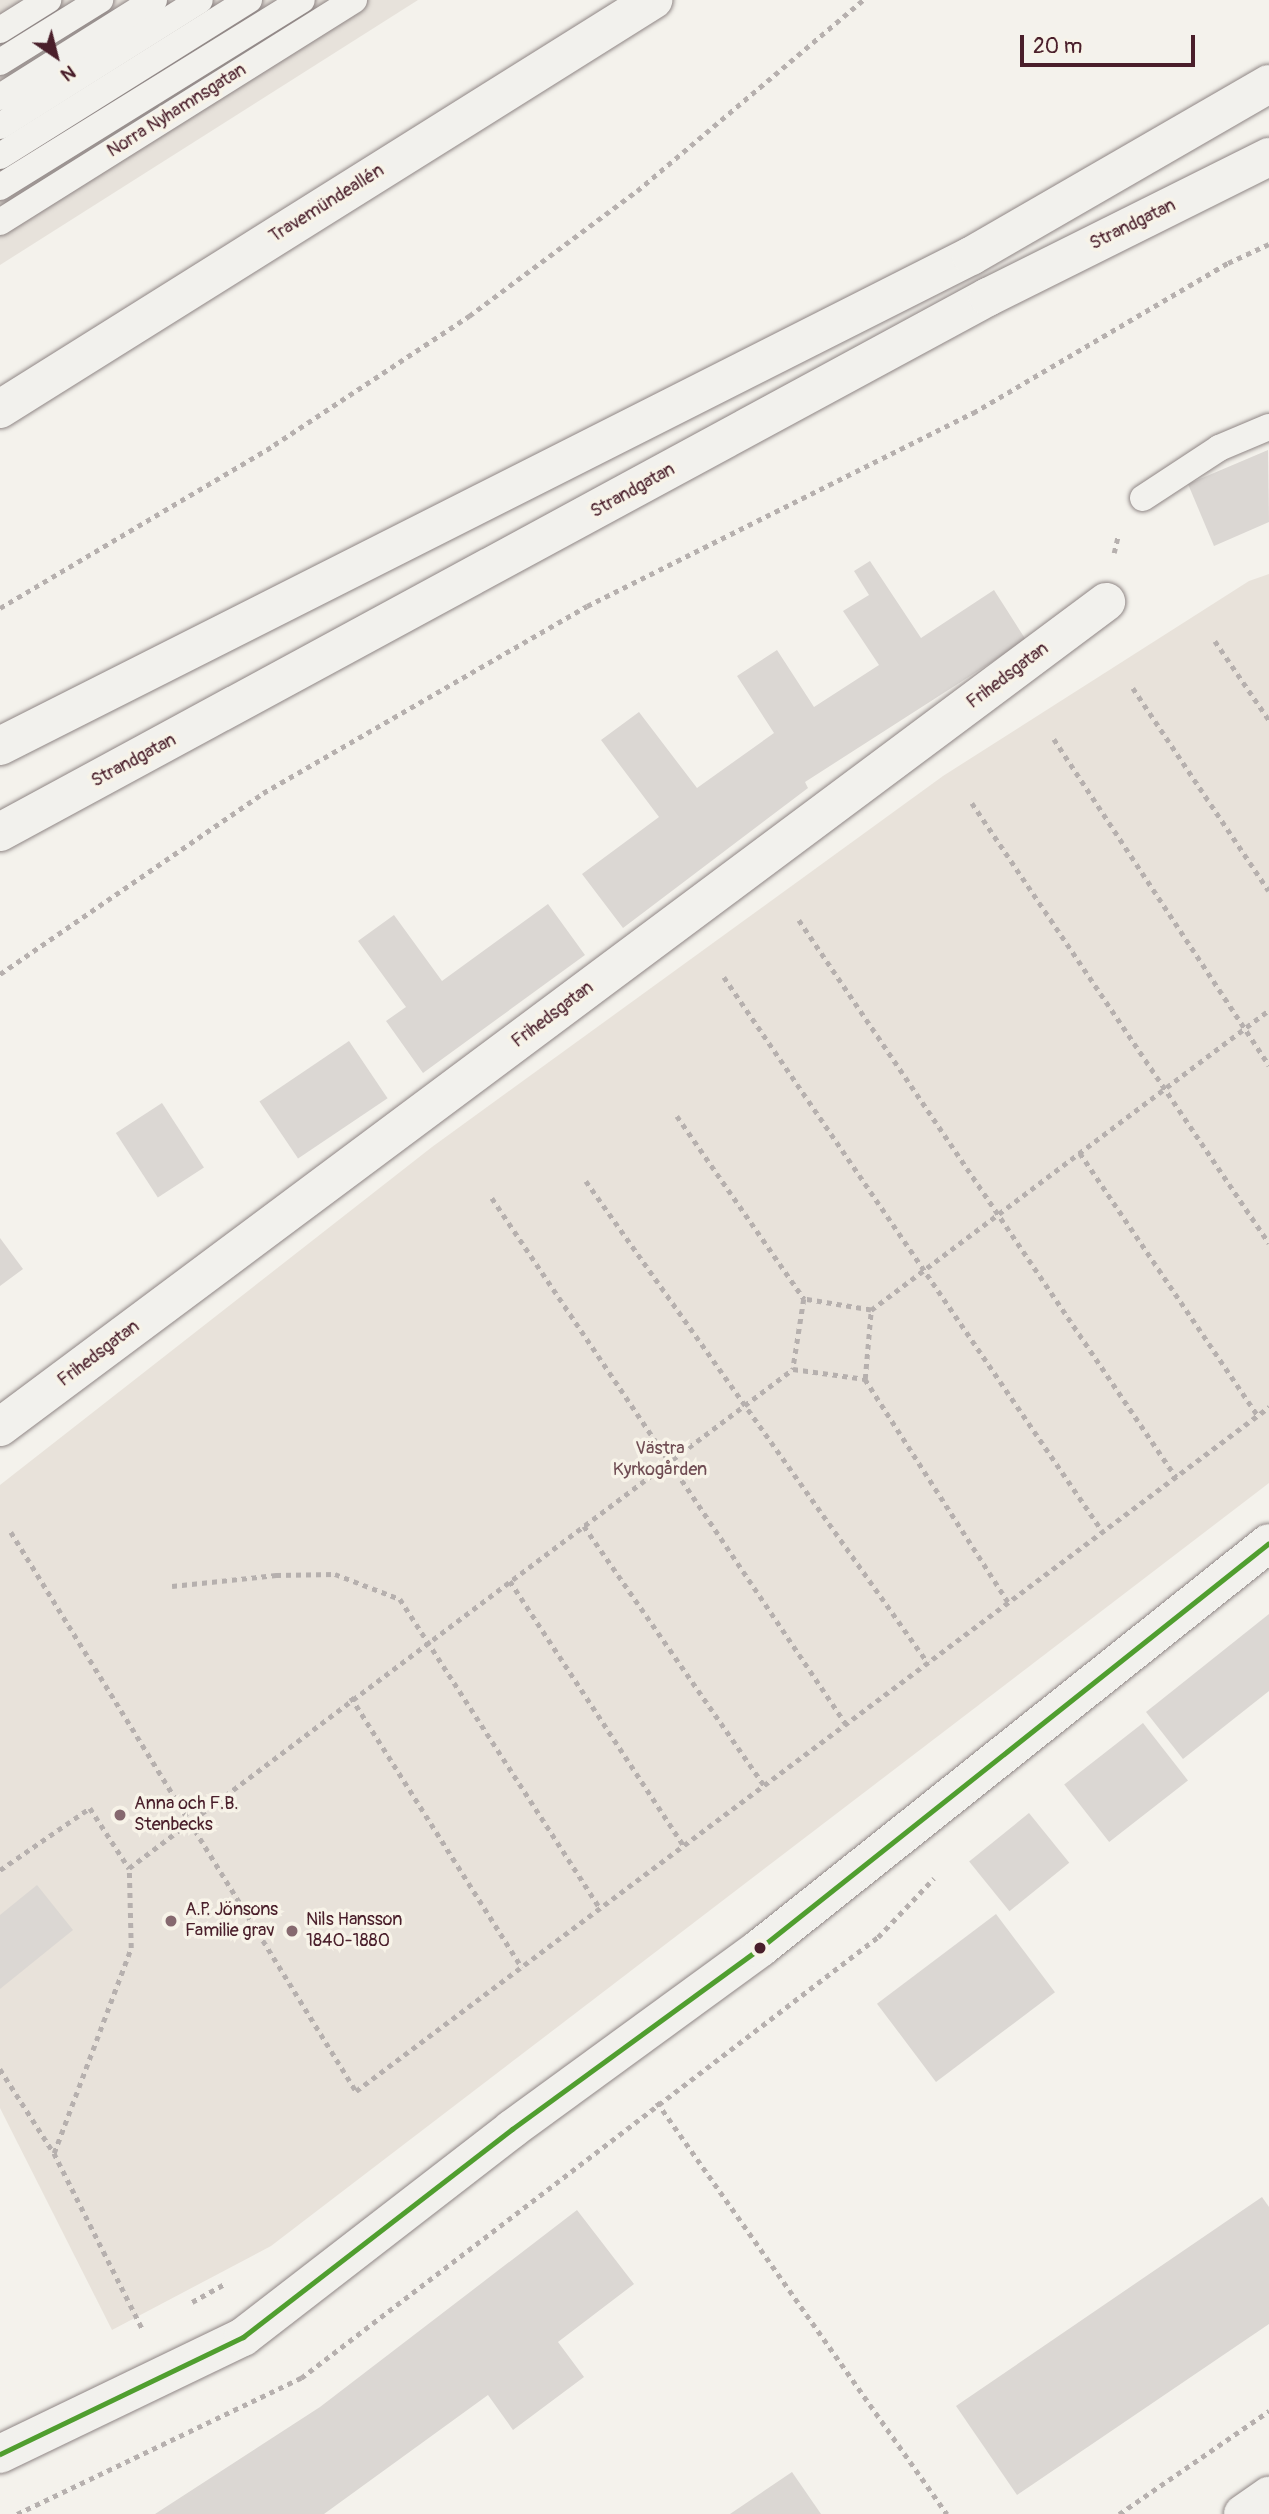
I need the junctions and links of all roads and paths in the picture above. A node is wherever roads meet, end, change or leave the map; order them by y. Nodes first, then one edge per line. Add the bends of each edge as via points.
1 (48, 0) edge
2 (100, 0) edge
3 (154, 0) edge
4 (200, 0) edge
5 (249, 0) edge
6 (302, 0) edge
7 (354, 0) edge
8 (653, 0) edge
9 (863, 0) edge
10 (0, 30) edge
11 (0, 62) edge
12 (1269, 85) edge
13 (0, 97) edge
14 (0, 126) edge
15 (0, 156) edge
16 (1269, 157) edge
17 (0, 187) edge
18 (0, 222) edge
19 (1269, 244) edge
20 (0, 409) edge
21 (1269, 427) edge
22 (1143, 498) joint
23 (1106, 602) joint
24 (0, 608) edge
25 (1215, 641) dead end
26 (1133, 688) dead end
27 (1269, 720) edge
28 (1054, 739) dead end
29 (0, 746) edge
30 (972, 803) dead end
31 (0, 832) edge
32 (1269, 891) edge
33 (799, 920) dead end
34 (0, 974) edge
35 (724, 977) dead end
36 (1269, 1010) edge
37 (1245, 1029) junction
38 (1269, 1065) edge
39 (1164, 1089) junction
40 (677, 1116) dead end
41 (1080, 1153) junction
42 (586, 1181) dead end
43 (492, 1198) dead end
44 (998, 1213) junction
45 (1269, 1243) edge
46 (924, 1270) junction
47 (804, 1299) junction
48 (871, 1310) junction
49 (793, 1369) junction
50 (865, 1379) junction
51 (745, 1405) junction
52 (1269, 1407) edge
53 (1258, 1416) junction
54 (0, 1427) edge
55 (669, 1461) junction
56 (1176, 1477) junction
57 (584, 1525) junction
58 (11, 1532) dead end
59 (1103, 1532) junction
60 (1269, 1543) edge
61 (510, 1581) junction
62 (172, 1586) dead end
63 (1009, 1603) junction
64 (430, 1642) junction
65 (928, 1663) junction
66 (351, 1697) junction
67 (846, 1724) junction
68 (765, 1786) junction
69 (190, 1822) junction
70 (684, 1846) junction
71 (129, 1868) junction
72 (0, 1870) edge
73 (600, 1908) junction
74 (522, 1968) junction
75 (0, 2069) edge
76 (657, 2102) dead end
77 (54, 2153) junction
78 (165, 2375) junction
79 (1269, 2411) edge
80 (0, 2454) edge
81 (1269, 2496) edge
82 (947, 2514) edge
83 (1119, 2514) edge
84 (1243, 2514) edge

1 - 10 lane
2 - 11 lane
3 - 13 lane
4 - 14 lane
5 - 15 lane
6 - 17 lane
7 - 18 lane, Norra Nyhamnsgatan
8 - 20 main road, Travemündeallén
9 - 24 path via 637,191 469,316 274,445
12 - 29 main road via 971,256
16 - 31 main road, Strandgatan via 988,297
19 - 34 path via 1228,263 973,412 575,613 263,793
21 - 22 lane via 1219,448
22 - 23 path via 1116,537
23 - 54 main road, Frihedsgatan
25 - 27 path
26 - 32 path
28 - 37 path
30 - 39 path
33 - 44 path
35 - 46 path
36 - 37 path
37 - 38 path
37 - 39 path
39 - 41 path
39 - 45 path
40 - 47 path
41 - 44 path
41 - 53 path
42 - 51 path
43 - 55 path
44 - 46 path
44 - 56 path
46 - 48 path
46 - 59 path
47 - 48 path
47 - 49 path
48 - 50 path
49 - 50 path
49 - 51 path
50 - 63 path
51 - 55 path
51 - 65 path
52 - 53 path
53 - 56 path
55 - 57 path
55 - 67 path
56 - 59 path
57 - 61 path
57 - 68 path
58 - 69 path
59 - 63 path
60 - 78 main road via 761,1948 512,2129 243,2337
61 - 64 path
61 - 70 path
62 - 64 path via 335,1574 400,1599
63 - 65 path
64 - 66 path
64 - 73 path
65 - 67 path
66 - 69 path
66 - 74 path
67 - 68 path
68 - 70 path
69 - 71 path
69 - 74 path via 356,2091
70 - 73 path
71 - 72 path via 90,1808
71 - 77 path via 131,1948
73 - 74 path
75 - 77 path
76 - 82 path
77 - 78 path
78 - 80 main road
79 - 83 path
81 - 84 main road

